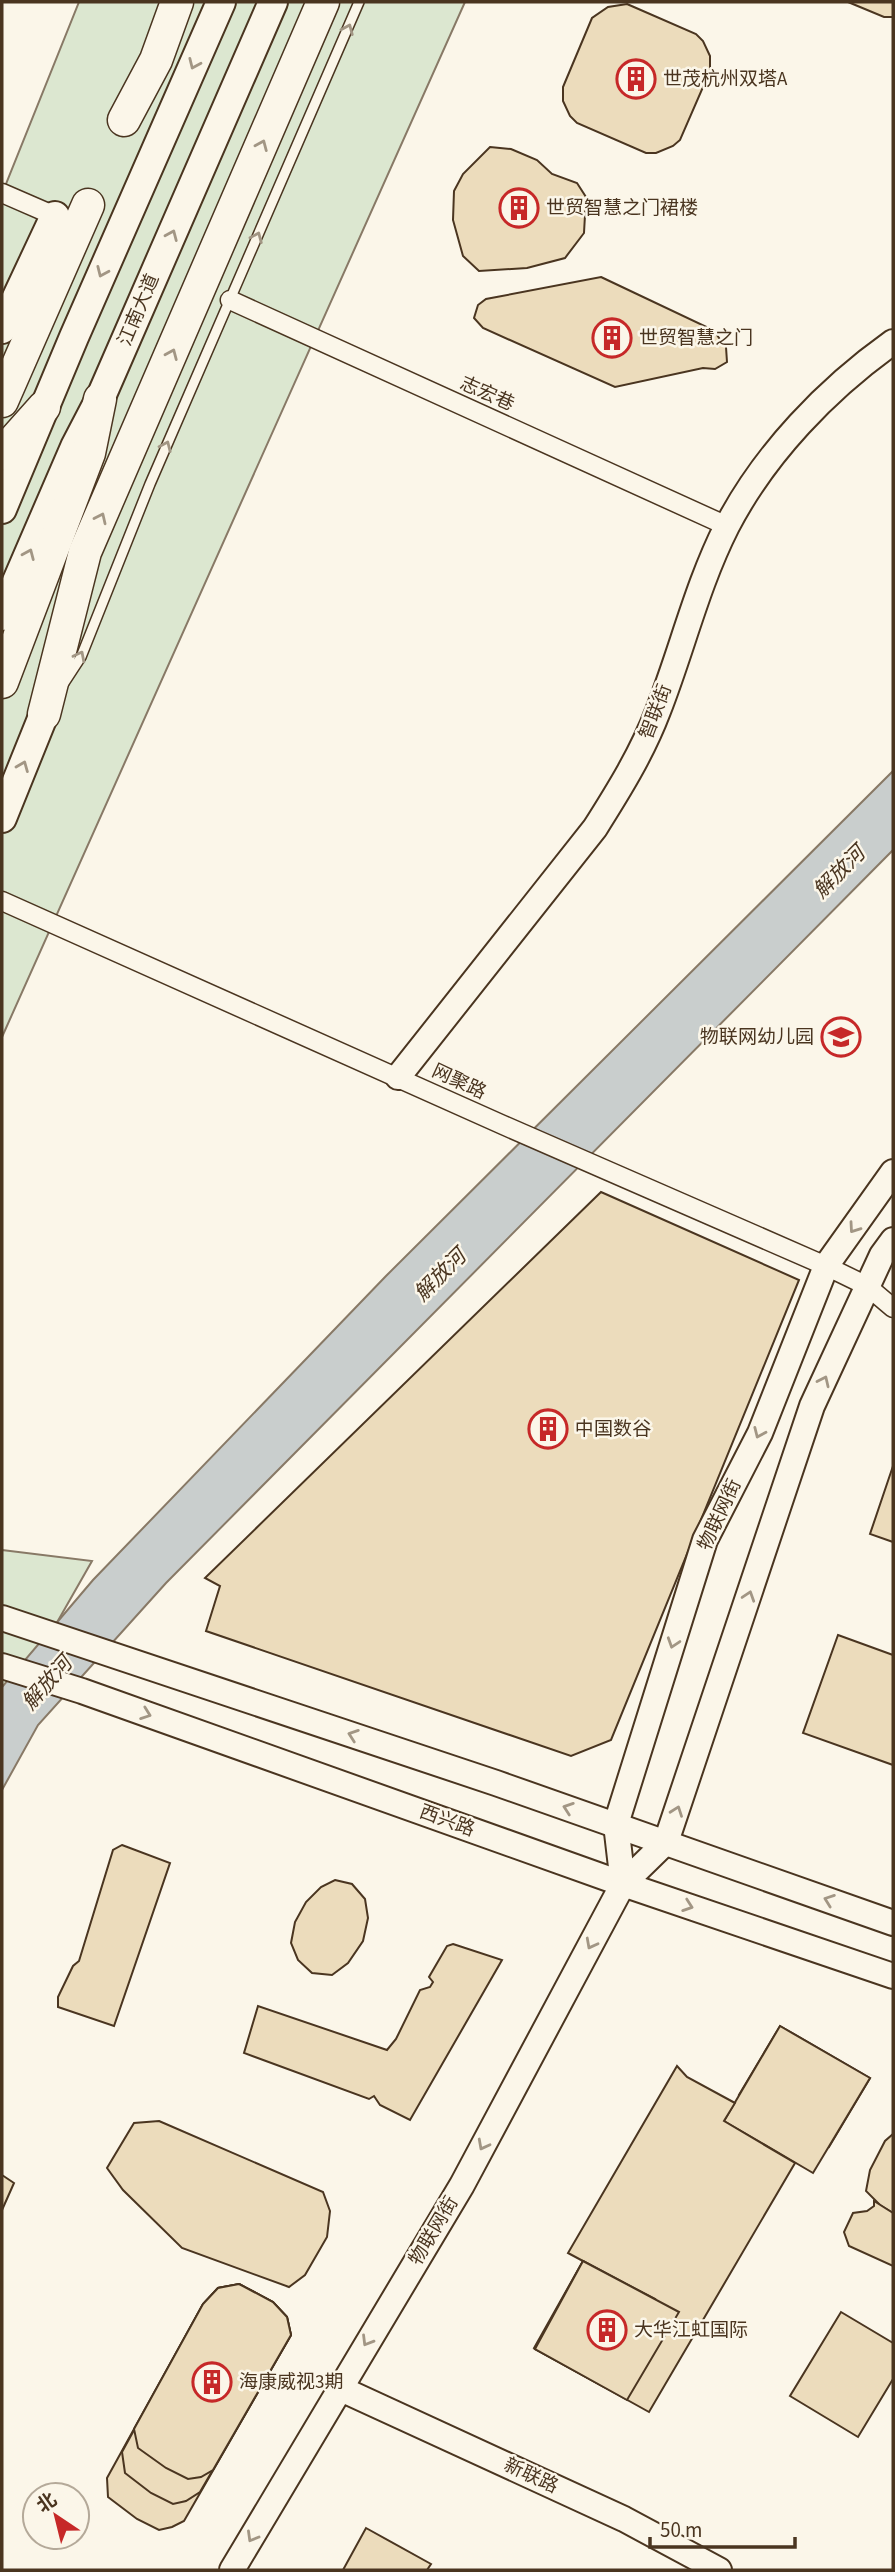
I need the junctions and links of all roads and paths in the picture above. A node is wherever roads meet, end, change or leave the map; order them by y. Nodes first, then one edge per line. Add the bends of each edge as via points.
1 (177, 2) edge
2 (222, 2) edge
3 (252, 2) edge
4 (273, 2) edge
5 (323, 2) edge
6 (359, 2) edge
7 (260, 32) junction
8 (124, 120) dead end
9 (2, 193) edge
10 (88, 205) dead end
11 (55, 216) joint
12 (230, 300) junction
13 (14, 337) edge
14 (893, 342) edge
15 (2, 375) edge
16 (100, 399) junction
17 (2, 401) edge
18 (44, 407) junction
19 (2, 454) edge
20 (2, 509) edge
21 (727, 526) junction
22 (85, 552) junction
23 (2, 617) edge
24 (2, 681) edge
25 (2, 709) edge
26 (44, 714) junction
27 (2, 818) edge
28 (2, 901) edge
29 (398, 1077) junction
30 (893, 1172) edge
31 (893, 1240) edge
32 (827, 1266) junction
33 (867, 1286) junction
34 (893, 1308) edge
35 (2, 1618) edge
36 (5, 1667) edge
37 (616, 1824) junction
38 (666, 1842) junction
39 (623, 1884) junction
40 (893, 1923) edge
41 (893, 1976) edge
42 (339, 2388) junction
43 (232, 2570) edge
44 (719, 2570) edge

1 - 8 highway via 156,60
2 -> 18 main road
3 - 7 main road
4 - 7 main road, 江南大道
22 -> 5 highway
12 -> 6 lane
16 -> 7 main road, 江南大道
9 - 11 street
10 - 13 highway
11 - 13 main road
12 - 21 street, 志宏巷
26 -> 12 lane via 81,657
13 - 15 highway
13 - 17 highway
14 - 21 street, 智联街 via 829,394 784,442
23 -> 16 main road, 江南大道
16 - 24 highway via 89,453
18 - 19 highway
18 - 20 main road
21 - 29 street, 智联街 via 658,712 621,788 595,828
22 - 25 highway
22 - 26 highway
27 -> 26 main road
28 - 29 street, 网聚路
29 - 32 street, 网聚路
30 -> 32 street, 物联网街
31 - 33 street, 物联网街
32 - 33 street, 网聚路
32 -> 37 street, 物联网街 via 760,1433 705,1540
33 - 34 street, 网聚路
38 -> 33 street, 物联网街 via 812,1406
37 -> 35 street
36 -> 39 street, 西兴路
37 - 38 street
37 - 39 street, 物联网街
38 - 39 street, 物联网街
40 -> 38 street
39 -> 41 street, 西兴路
39 -> 42 street, 物联网街 via 462,2185
42 -> 43 street, 物联网街
42 - 44 street, 新联路 via 624,2519

